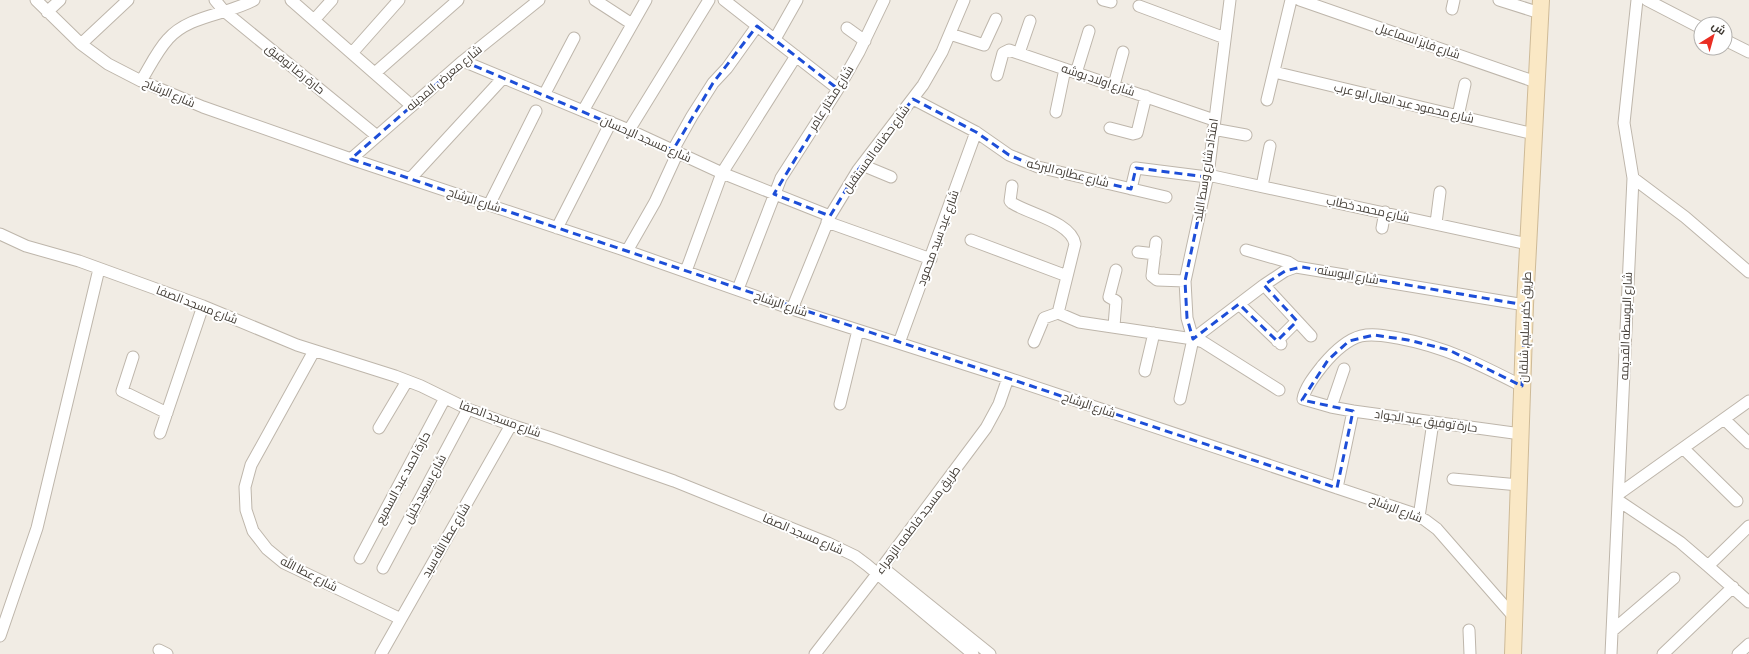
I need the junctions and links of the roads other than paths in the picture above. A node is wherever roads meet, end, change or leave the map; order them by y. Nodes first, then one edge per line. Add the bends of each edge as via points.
1 (36, 0) edge
2 (60, 0) edge
3 (128, 0) edge
4 (215, 0) edge
5 (254, 0) edge
6 (291, 0) edge
7 (332, 0) edge
8 (399, 0) edge
9 (458, 0) edge
10 (539, 0) edge
11 (595, 0) edge
12 (646, 0) edge
13 (709, 0) edge
14 (724, 0) edge
15 (797, 0) edge
16 (884, 0) edge
17 (964, 0) edge
18 (1230, 0) edge
19 (1291, 0) edge
20 (1300, 0) edge
21 (1499, 0) edge
22 (1637, 0) edge
23 (1647, 0) edge
24 (1139, 6) dead end
25 (1540, 7) edge
26 (224, 11) junction
27 (47, 12) junction
28 (996, 18) dead end
29 (314, 20) junction
30 (1030, 21) dead end
31 (632, 24) junction
32 (1693, 24) edge
33 (757, 26) junction
34 (847, 28) dead end
35 (1089, 31) dead end
36 (950, 34) junction
37 (574, 38) dead end
38 (1225, 38) junction
39 (775, 39) junction
40 (865, 41) junction
41 (81, 44) junction
42 (1733, 44) edge
43 (1123, 52) dead end
44 (1749, 52) edge
45 (352, 53) junction
46 (1019, 53) junction
47 (796, 56) junction
48 (463, 61) junction
49 (1065, 69) junction
50 (1274, 72) junction
51 (375, 73) junction
52 (1076, 73) junction
53 (997, 75) dead end
54 (503, 78) junction
55 (141, 82) junction
56 (1536, 82) junction
57 (1465, 84) dead end
58 (1114, 85) junction
59 (838, 89) junction
60 (544, 95) junction
61 (1146, 96) junction
62 (913, 99) junction
63 (1267, 100) dead end
64 (412, 106) junction
65 (536, 111) dead end
66 (583, 111) junction
67 (1056, 112) dead end
68 (1458, 116) junction
69 (610, 122) junction
70 (1214, 124) junction
71 (1110, 128) dead end
72 (629, 130) junction
73 (976, 132) junction
74 (1534, 134) junction
75 (1246, 135) dead end
76 (377, 136) junction
77 (1270, 146) dead end
78 (676, 151) junction
79 (351, 159) junction
80 (862, 165) junction
81 (722, 173) junction
82 (1207, 176) junction
83 (891, 177) dead end
84 (1633, 178) junction
85 (410, 179) junction
86 (1012, 186) dead end
87 (1262, 186) junction
88 (1131, 189) junction
89 (1440, 192) dead end
90 (774, 194) junction
91 (1166, 197) dead end
92 (489, 204) junction
93 (1385, 212) junction
94 (828, 219) junction
95 (1436, 223) junction
96 (557, 228) junction
97 (1382, 228) dead end
98 (0, 234) edge
99 (971, 240) dead end
100 (1156, 242) dead end
101 (1528, 244) junction
102 (1246, 250) dead end
103 (627, 251) junction
104 (1138, 252) dead end
105 (1155, 254) junction
106 (931, 259) junction
107 (1296, 267) junction
108 (99, 269) junction
109 (1116, 270) dead end
110 (686, 271) junction
111 (1749, 272) edge
112 (1067, 276) junction
113 (1185, 281) junction
114 (1264, 285) junction
115 (738, 289) junction
116 (1239, 304) junction
117 (1525, 305) junction
118 (203, 306) junction
119 (792, 309) junction
120 (1058, 313) junction
121 (1297, 321) junction
122 (1114, 326) junction
123 (858, 330) junction
124 (1154, 333) junction
125 (1311, 336) dead end
126 (1194, 339) junction
127 (1034, 342) dead end
128 (899, 343) junction
129 (314, 351) junction
130 (133, 357) dead end
131 (1344, 369) dead end
132 (1144, 371) dead end
133 (1008, 378) junction
134 (407, 381) junction
135 (1522, 386) junction
136 (1279, 390) dead end
137 (445, 398) junction
138 (1180, 399) dead end
139 (1749, 401) edge
140 (840, 404) dead end
141 (1331, 407) junction
142 (468, 409) junction
143 (1353, 411) junction
144 (167, 413) junction
145 (1724, 419) junction
146 (1433, 422) junction
147 (511, 425) junction
148 (379, 428) dead end
149 (160, 433) dead end
150 (1521, 434) junction
151 (1749, 443) edge
152 (1683, 448) junction
153 (1452, 479) dead end
154 (1519, 485) junction
155 (1337, 488) junction
156 (1619, 497) junction
157 (1737, 501) dead end
158 (1419, 517) junction
159 (1749, 526) edge
160 (360, 558) dead end
161 (1708, 566) junction
162 (383, 568) dead end
163 (880, 570) junction
164 (1674, 578) dead end
165 (1733, 587) junction
166 (1748, 601) edge
167 (1514, 617) junction
168 (401, 619) junction
169 (1469, 630) dead end
170 (1612, 631) junction
171 (0, 636) edge
172 (1749, 644) edge
173 (381, 654) edge
174 (815, 654) edge
175 (973, 654) edge
176 (990, 654) edge
177 (1470, 654) edge
178 (1513, 654) edge
179 (1611, 654) edge
180 (1664, 654) edge
181 (1738, 654) edge

1 - 27 street, شارع الرشاح
2 - 27 street
3 - 41 street
4 - 26 street, حارة رضا توفيق
5 - 26 street
6 - 29 street
7 - 29 street
8 - 45 street
9 - 51 street
10 - 48 street, شارع معرض المدينه
11 - 31 street
12 - 31 street
13 - 72 street
14 - 33 street
15 - 39 street
16 - 40 street, شارع مختار عامر
17 - 36 street, شارع حضانه المستقبل
18 - 38 street, امتداد شارع وسط البلد
19 - 50 street
20 - 56 street, شارع فايز اسماعيل
21 - 25 street
22 - 84 street, شارع البوسطه القديمه via 1624,123
23 - 32 street
24 - 38 street
25 - 56 street, طريق كفر سليم, شلقان
26 - 55 street via 177,31 167,40
26 - 76 street, حارة رضا توفيق
27 - 41 street, شارع الرشاح
28 - 36 street via 984,45
29 - 45 street
30 - 46 street
31 - 66 street
33 - 39 street
33 - 78 street via 713,83 692,116
34 - 40 street
35 - 52 street
36 - 62 street, شارع حضانه المستقبل
37 - 60 street
38 - 70 street, امتداد شارع وسط البلد
39 - 47 street
40 - 59 street, شارع مختار عامر
41 - 55 street, شارع الرشاح via 108,64
42 - 44 street
43 - 58 street
45 - 51 street
46 - 49 street, شارع اولاد بوشه
46 - 53 street via 1009,50 1005,52
47 - 59 street
47 - 81 street
48 - 54 street, شارع مسجد الإحسان
48 - 64 street, شارع معرض المدينه
49 - 52 street, شارع اولاد بوشه
49 - 67 street
50 - 63 street
50 - 68 street, شارع محمود عبد العال ابو عرب
51 - 64 street
52 - 58 street, شارع اولاد بوشه
54 - 60 street, شارع مسجد الإحسان
54 - 85 street
55 - 79 street, شارع الرشاح via 202,107
56 - 74 street, طريق كفر سليم, شلقان
57 - 68 street
58 - 61 street, شارع اولاد بوشه
59 - 90 street, شارع مختار عامر via 783,174
60 - 66 street, شارع مسجد الإحسان
61 - 70 street, شارع اولاد بوشه
61 - 71 street via 1136,133
62 - 73 street, شارع عطاره البركه
62 - 80 street, شارع حضانه المستقبل
64 - 76 street, شارع معرض المدينه
65 - 92 street
66 - 69 street, شارع مسجد الإحسان
68 - 74 street, شارع محمود عبد العال ابو عرب
69 - 72 street, شارع مسجد الإحسان
69 - 96 street
70 - 75 street, شارع اولاد بوشه
70 - 82 street, امتداد شارع وسط البلد
72 - 78 street, شارع مسجد الإحسان
73 - 88 street, شارع عطاره البركه via 1023,162
73 - 106 street, شارع عيد سيد محمود
74 - 101 street, طريق كفر سليم, شلقان
76 - 79 street, شارع معرض المدينه
77 - 87 street
78 - 81 street, شارع مسجد الإحسان
78 - 103 street via 656,202
79 - 85 street, شارع الرشاح
80 - 83 street
80 - 94 street, شارع حضانه المستقبل
81 - 90 street, شارع مسجد الإحسان
81 - 110 street
82 - 87 street, شارع محمد خطاب
82 - 88 street, شارع محمد خطاب via 1136,168
82 - 113 street, امتداد شارع وسط البلد
84 - 111 street via 1685,217
84 - 156 street, شارع البوسطه القديمه
85 - 92 street, شارع الرشاح
86 - 112 street via 1012,203 1071,234 1075,244
87 - 93 street, شارع محمد خطاب
88 - 91 street, شارع عطاره البركه
89 - 95 street
90 - 94 street, شارع مسجد الإحسان
90 - 115 street, شارع مختار عامر
92 - 96 street, شارع الرشاح
93 - 95 street, شارع محمد خطاب
93 - 97 street
94 - 106 street, شارع مسجد الإحسان
94 - 119 street, شارع حضانه المستقبل
95 - 101 street, شارع محمد خطاب
96 - 103 street, شارع الرشاح
98 - 108 street, شارع مسجد الصفا via 26,246
99 - 112 street
100 - 105 street
101 - 117 street, طريق كفر سليم, شلقان
102 - 107 street, شارع البوسته via 1288,262
103 - 110 street, شارع الرشاح
104 - 105 street
105 - 113 street via 1152,276 1154,278
106 - 128 street, شارع عيد سيد محمود
107 - 114 street via 1284,271
107 - 117 street, شارع البوسته
108 - 118 street, شارع مسجد الصفا
108 - 171 street via 37,528
109 - 122 street via 1109,297 1116,301
110 - 115 street, شارع الرشاح
112 - 120 street
113 - 126 street, امتداد شارع وسط البلد via 1187,318
114 - 116 street
114 - 121 street
115 - 119 street, شارع الرشاح
116 - 121 street via 1279,342
116 - 126 street
117 - 135 street, طريق كفر سليم, شلقان
118 - 129 street, شارع مسجد الصفا
118 - 144 street
119 - 123 street, شارع الرشاح
120 - 122 street via 1079,322
120 - 127 street via 1044,318
121 - 125 street
122 - 124 street
123 - 128 street, شارع الرشاح
123 - 140 street
124 - 126 street
124 - 132 street
126 - 136 street via 1216,349
126 - 138 street
128 - 133 street, شارع الرشاح
129 - 134 street, شارع مسجد الصفا
129 - 168 street, شارع عطا الله via 251,465 245,487 246,510 254,531 267,549 284,563
130 - 144 street via 122,391
131 - 141 street
133 - 155 street, شارع الرشاح
133 - 163 street, طريق مسجد فاطمه الزهراء via 999,404 986,428
134 - 137 street, شارع مسجد الصفا
134 - 148 street
135 - 141 street, حارة توفيق عبد الجواد via 1449,350 1385,335 1362,336 1338,349 1313,380 1303,399
135 - 150 street, طريق كفر سليم, شلقان
137 - 142 street, شارع مسجد الصفا
137 - 160 street, حارة احمد عبد السميع
139 - 145 street
141 - 143 street, حارة توفيق عبد الجواد
142 - 147 street, شارع مسجد الصفا
142 - 162 street, شارع سعيد خليل
143 - 146 street, حارة توفيق عبد الجواد
143 - 155 street
144 - 149 street
145 - 151 street
145 - 152 street
146 - 150 street, حارة توفيق عبد الجواد
146 - 158 street
147 - 163 street, شارع مسجد الصفا via 674,481 828,543
147 - 168 street, شارع عطا الله سيد
150 - 154 street, طريق كفر سليم, شلقان
152 - 156 street
152 - 157 street
153 - 154 street
154 - 167 street, طريق كفر سليم, شلقان
155 - 158 street, شارع الرشاح
156 - 161 street
156 - 170 street, شارع البوسطه القديمه
158 - 167 street, شارع الرشاح via 1437,529
159 - 161 street
161 - 165 street
163 - 174 street, طريق مسجد فاطمه الزهراء
163 - 175 street, شارع مسجد الصفا
163 - 176 street, شارع مسجد الصفا
164 - 170 street
165 - 166 street
165 - 180 street
167 - 178 street, طريق كفر سليم, شلقان
168 - 173 street, شارع عطا الله سيد
169 - 177 street
170 - 179 street, شارع البوسطه القديمه
172 - 181 street

